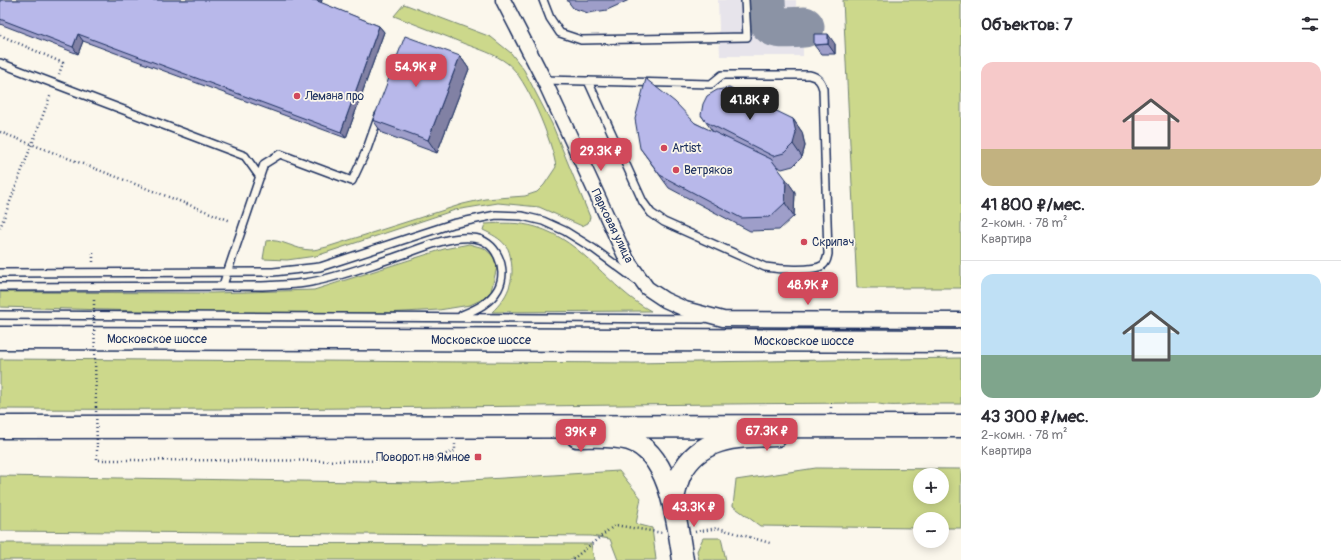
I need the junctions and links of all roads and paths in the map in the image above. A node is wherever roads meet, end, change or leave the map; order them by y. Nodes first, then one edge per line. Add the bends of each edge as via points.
1 (503, 0) edge
2 (544, 0) edge
3 (745, 0) edge
4 (0, 35) edge
5 (0, 63) edge
6 (544, 80) junction
7 (588, 82) junction
8 (56, 84) junction
9 (382, 104) edge
10 (0, 132) edge
11 (32, 144) junction
12 (260, 177) junction
13 (231, 221) dead end
14 (0, 228) edge
15 (0, 272) edge
16 (227, 272) junction
17 (223, 285) junction
18 (0, 287) edge
19 (647, 288) junction
20 (94, 300) dead end
21 (0, 315) edge
22 (459, 317) junction
23 (723, 319) junction
24 (961, 320) edge
25 (0, 338) edge
26 (961, 341) edge
27 (455, 426) junction
28 (477, 426) junction
29 (872, 426) junction
30 (961, 426) edge
31 (0, 427) edge
32 (673, 501) junction
33 (683, 560) edge

1 - 6 street, Парковая улица
2 - 3 lane via 550,18 560,33 581,40 747,37
4 - 8 path via 63,63
5 - 8 lane
6 - 7 lane
6 - 19 street, Парковая улица via 627,260
7 - 7 lane via 711,84 722,75 816,77 823,89 827,260 822,266 815,267 765,267 664,222 651,213 643,202
8 - 11 path
8 - 12 lane via 245,156
9 - 12 lane via 367,149 352,181 280,154 264,164
10 - 11 path
11 - 13 path
11 - 14 path
12 - 16 lane
15 - 16 lane
16 - 17 lane
16 - 19 lane via 273,272 320,267 466,220 496,215 522,216 544,221 566,231 594,248
17 - 18 lane
17 - 22 lane via 304,283 335,276 447,240 474,238 493,248 498,254 502,278 488,303
19 - 23 street, Парковая улица via 685,309
20 - 27 path, bridge via 97,460 427,461 455,451
21 - 22 lane
22 - 23 lane
23 - 24 street, Парковая улица
25 - 26 highway, Московское шоссе
27 - 28 highway
27 - 31 highway
28 - 29 highway
28 - 32 street via 527,436 616,438 630,441 646,450 652,457
29 - 30 highway
29 - 32 street via 830,433 728,439 705,446 690,458 680,476
32 - 33 street

